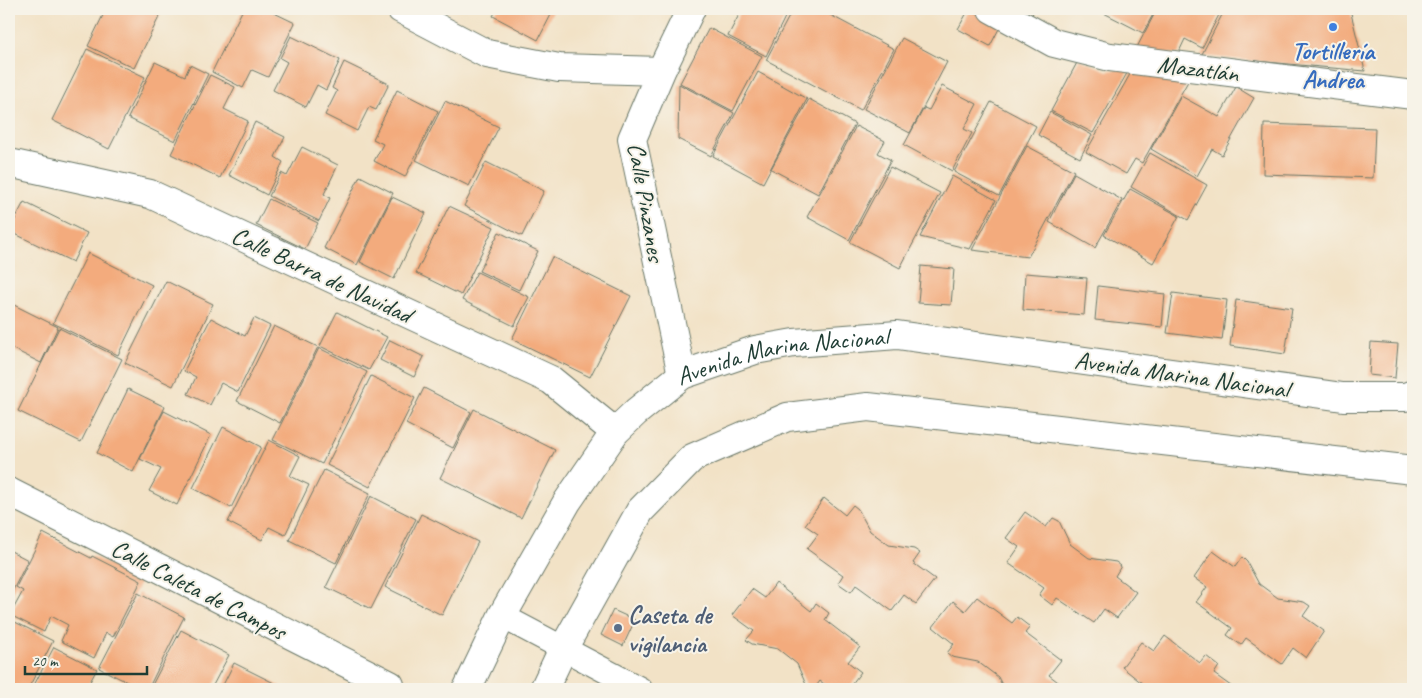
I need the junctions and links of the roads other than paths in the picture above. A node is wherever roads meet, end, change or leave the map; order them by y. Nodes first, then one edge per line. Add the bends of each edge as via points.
1 (401, 9) edge
2 (690, 9) edge
3 (992, 9) edge
4 (660, 71) junction
5 (1413, 95) edge
6 (9, 163) edge
7 (682, 375) junction
8 (1413, 394) edge
9 (615, 432) junction
10 (1413, 470) edge
11 (9, 492) edge
12 (502, 616) junction
13 (563, 649) junction
14 (390, 685) dead end
15 (467, 689) edge
16 (544, 689) edge
17 (640, 689) edge

1 - 4 street via 487,54 559,68
2 - 4 street, Calle Pinzanes
3 - 5 street, Mazatlán via 1054,43 1110,57
4 - 7 street, Calle Pinzanes via 632,139
6 - 9 street, Calle Barra de Navidad via 150,194 551,380
7 - 8 street, Avenida Marina Nacional via 755,350 794,343 898,335 1343,397 1405,397
7 - 9 street, Avenida Marina Nacional
9 - 12 street, Avenida Marina Nacional via 567,502
10 - 13 street via 868,407 787,416 692,458 640,511
11 - 14 street, Calle Caleta de Campos
12 - 13 lane
12 - 15 street, Avenida Marina Nacional
13 - 16 street
13 - 17 lane

